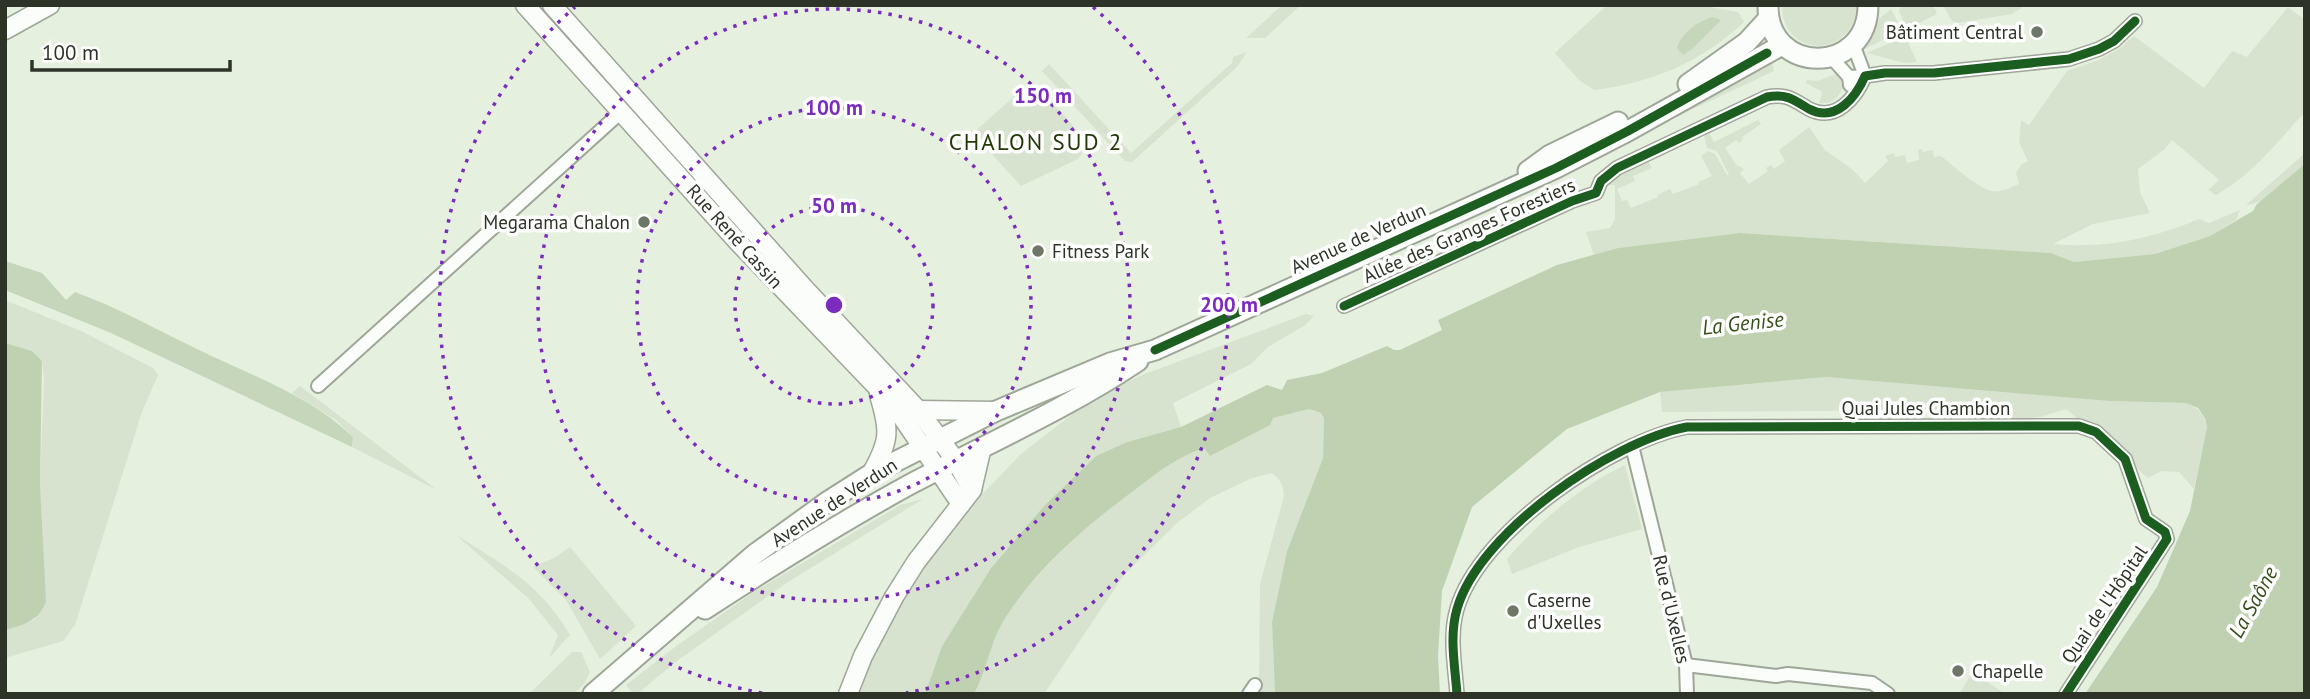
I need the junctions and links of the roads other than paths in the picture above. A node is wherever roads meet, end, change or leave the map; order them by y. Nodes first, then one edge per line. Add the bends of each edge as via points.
1 (50, 5) edge
2 (525, 5) edge
3 (552, 5) edge
4 (1872, 9) edge
5 (1768, 12) edge
6 (2135, 20) dead end
7 (5, 30) edge
8 (1853, 44) junction
9 (1782, 45) junction
10 (1831, 57) junction
11 (1866, 75) junction
12 (1849, 77) junction
13 (1857, 93) junction
14 (621, 112) junction
15 (676, 144) junction
16 (1499, 192) junction
17 (737, 241) junction
18 (805, 289) junction
19 (1344, 306) dead end
20 (1155, 350) junction
21 (875, 385) junction
22 (318, 386) dead end
23 (918, 410) junction
24 (996, 411) junction
25 (940, 438) junction
26 (1632, 446) junction
27 (922, 447) junction
28 (982, 447) junction
29 (956, 461) junction
30 (938, 470) junction
31 (871, 474) junction
32 (966, 497) junction
33 (2165, 532) joint
34 (652, 644) junction
35 (1686, 665) junction
36 (602, 691) edge
37 (848, 694) edge
38 (1457, 694) edge
39 (1687, 694) edge
40 (1888, 694) edge
41 (2066, 694) edge

1 - 7 main road
2 - 14 main road, Rue René Cassin
3 - 15 main road, Rue René Cassin
4 - 8 main road
5 - 9 main road via 1773,33
5 - 16 main road, Avenue de Verdun via 1747,42 1695,80 1550,155
6 - 11 street via 2114,41 2068,59
8 - 10 main road
8 - 11 street
9 - 10 main road via 1805,58
9 - 16 main road, Avenue de Verdun via 1628,131
10 - 12 street
11 - 12 street
11 - 13 street, Allée des Granges Forestiers
12 - 13 street via 1850,87
13 - 19 street, Allée des Granges Forestiers via 1842,107 1822,113 1793,97 1767,97 1617,168 1601,181 1596,193
14 - 15 main road
14 - 17 main road, Rue René Cassin
14 - 22 street
15 - 18 main road, Rue René Cassin
16 - 20 main road, Avenue de Verdun
17 - 18 main road
17 - 21 main road, Rue René Cassin
18 - 23 main road, Rue René Cassin
20 - 24 main road, Avenue de Verdun via 1110,363
20 - 28 main road, Avenue de Verdun via 1101,386
21 - 27 main road, Rue René Cassin
21 - 31 main road via 887,440
23 - 24 main road
23 - 25 main road, Rue René Cassin
24 - 25 main road, Avenue de Verdun
25 - 27 main road, Avenue de Verdun
25 - 29 main road, Rue René Cassin
26 - 33 street, Quai Jules Chambion via 1688,427 2079,426 2096,432 2125,459 2146,519
26 - 35 street, Rue d'Uxelles
26 - 38 street, Quai Jules Chambion via 1551,494 1513,528 1473,577 1457,608 1453,636
27 - 30 main road, Rue René Cassin
27 - 31 main road, Avenue de Verdun
28 - 29 main road, Avenue de Verdun
28 - 32 main road
29 - 30 main road, Avenue de Verdun
29 - 32 main road, Rue René Cassin
30 - 32 main road, Rue René Cassin
30 - 34 main road, Avenue de Verdun via 794,552
31 - 34 main road, Avenue de Verdun via 755,554
32 - 37 main road via 894,597
33 - 41 street, Quai de l'Hôpital via 2165,543
34 - 36 main road, Avenue de Verdun
35 - 39 street, Rue d'Uxelles
35 - 40 street via 1872,684

